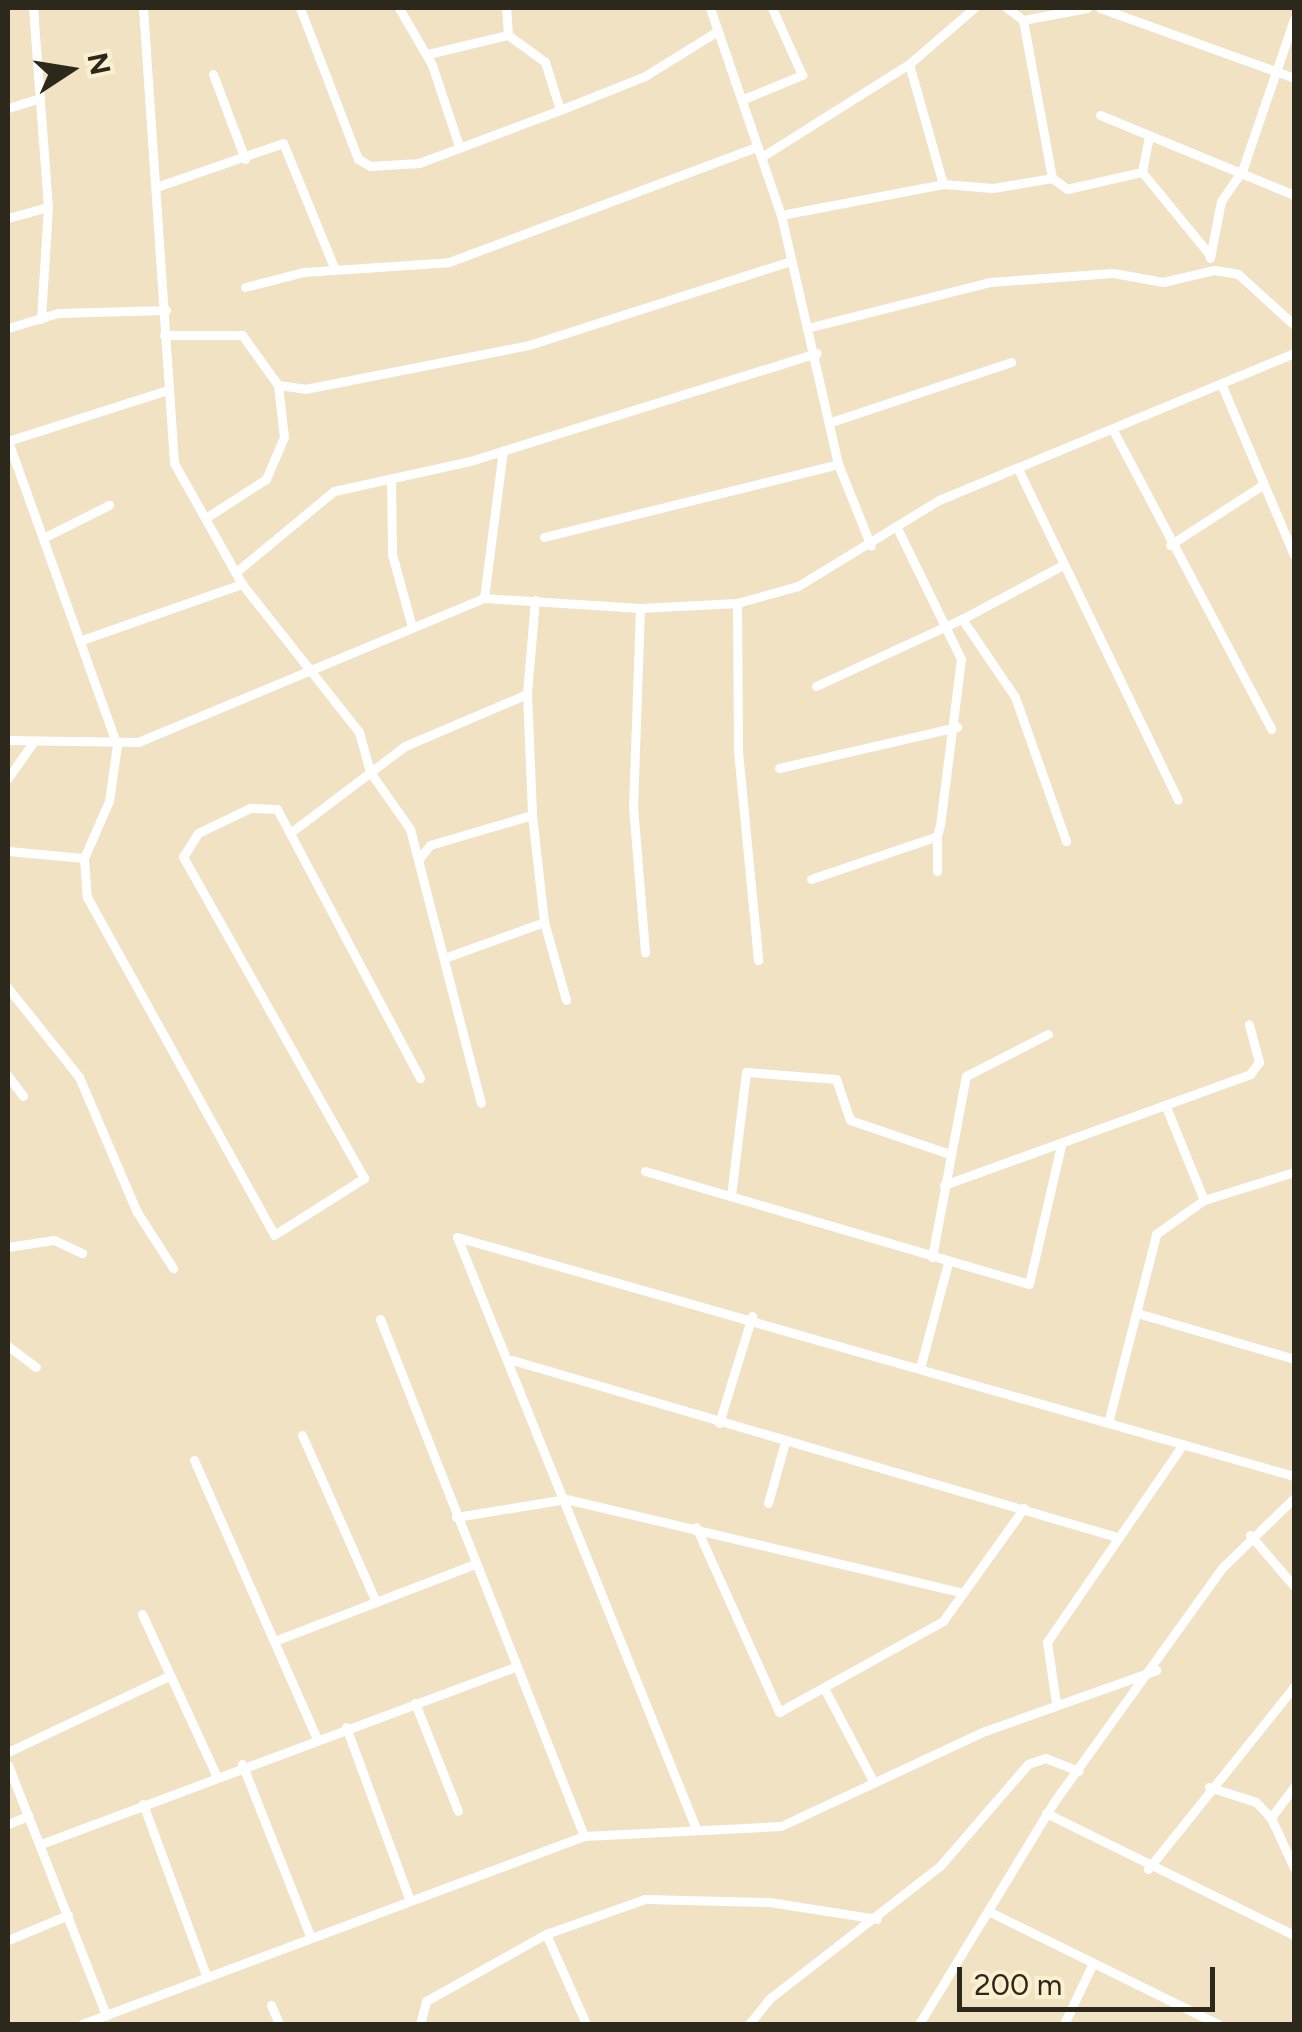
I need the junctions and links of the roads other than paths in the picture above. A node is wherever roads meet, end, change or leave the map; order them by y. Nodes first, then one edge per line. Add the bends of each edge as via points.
1 (32, 8) edge
2 (142, 8) edge
3 (300, 8) edge
4 (399, 8) edge
5 (506, 8) edge
6 (710, 8) edge
7 (772, 8) edge
8 (974, 8) edge
9 (1007, 8) edge
10 (1087, 8) edge
11 (1100, 8) edge
12 (1294, 19) edge
13 (1023, 20) junction
14 (716, 32) junction
15 (508, 34) junction
16 (428, 54) junction
17 (910, 64) junction
18 (1274, 71) junction
19 (213, 74) dead end
20 (1294, 78) edge
21 (746, 98) junction
22 (35, 100) junction
23 (8, 108) edge
24 (560, 110) junction
25 (1100, 115) dead end
26 (1150, 136) junction
27 (459, 146) junction
28 (760, 152) junction
29 (245, 159) junction
30 (1242, 171) junction
31 (1142, 172) junction
32 (1052, 178) junction
33 (943, 184) junction
34 (159, 186) junction
35 (1294, 195) edge
36 (48, 207) junction
37 (781, 215) junction
38 (8, 218) edge
39 (1210, 255) junction
40 (791, 261) junction
41 (336, 270) junction
42 (1214, 270) junction
43 (245, 287) dead end
44 (47, 295) junction
45 (166, 310) junction
46 (58, 312) junction
47 (41, 319) junction
48 (1294, 325) edge
49 (811, 326) junction
50 (8, 328) edge
51 (164, 335) junction
52 (816, 353) junction
53 (1294, 353) edge
54 (1012, 362) dead end
55 (278, 385) junction
56 (1223, 388) junction
57 (166, 391) junction
58 (830, 422) junction
59 (1114, 432) junction
60 (8, 441) edge
61 (504, 450) junction
62 (838, 464) junction
63 (1019, 471) junction
64 (391, 478) junction
65 (1261, 486) junction
66 (110, 505) dead end
67 (206, 517) junction
68 (897, 528) junction
69 (544, 537) dead end
70 (43, 538) junction
71 (1170, 545) junction
72 (870, 546) junction
73 (1294, 555) edge
74 (1063, 566) junction
75 (236, 572) junction
76 (242, 584) junction
77 (484, 598) junction
78 (535, 600) junction
79 (738, 603) junction
80 (640, 608) junction
81 (962, 619) junction
82 (412, 627) junction
83 (944, 628) junction
84 (82, 640) junction
85 (319, 674) junction
86 (816, 686) dead end
87 (526, 694) junction
88 (956, 727) junction
89 (1271, 728) dead end
90 (8, 740) edge
91 (32, 744) junction
92 (117, 745) junction
93 (779, 768) dead end
94 (370, 772) junction
95 (8, 778) edge
96 (1178, 800) dead end
97 (532, 815) junction
98 (290, 832) junction
99 (937, 836) junction
100 (1066, 841) dead end
101 (8, 851) edge
102 (84, 858) junction
103 (420, 863) junction
104 (937, 871) dead end
105 (811, 878) dead end
106 (544, 922) junction
107 (755, 926) dead end
108 (644, 953) dead end
109 (446, 961) junction
110 (8, 988) edge
111 (566, 1000) dead end
112 (1248, 1024) dead end
113 (1048, 1034) dead end
114 (8, 1076) edge
115 (420, 1078) dead end
116 (23, 1096) dead end
117 (481, 1102) dead end
118 (1166, 1108) junction
119 (1061, 1145) junction
120 (950, 1154) junction
121 (644, 1171) dead end
122 (1294, 1172) edge
123 (944, 1185) junction
124 (731, 1196) junction
125 (1204, 1200) junction
126 (8, 1247) edge
127 (82, 1253) dead end
128 (932, 1257) junction
129 (948, 1263) junction
130 (173, 1268) dead end
131 (1137, 1313) junction
132 (752, 1316) junction
133 (380, 1319) dead end
134 (8, 1346) edge
135 (1294, 1359) edge
136 (512, 1360) junction
137 (36, 1367) dead end
138 (920, 1368) junction
139 (1108, 1423) junction
140 (720, 1424) junction
141 (302, 1434) dead end
142 (785, 1442) junction
143 (1182, 1444) junction
144 (194, 1460) dead end
145 (1294, 1476) edge
146 (1294, 1498) edge
147 (566, 1499) junction
148 (768, 1503) dead end
149 (1024, 1508) junction
150 (456, 1517) junction
151 (696, 1527) junction
152 (1250, 1534) junction
153 (1116, 1537) junction
154 (475, 1564) junction
155 (1294, 1586) edge
156 (960, 1592) junction
157 (376, 1602) junction
158 (142, 1614) dead end
159 (277, 1640) junction
160 (515, 1667) junction
161 (1156, 1670) junction
162 (169, 1676) junction
163 (1294, 1687) edge
164 (824, 1688) junction
165 (416, 1703) junction
166 (1056, 1703) junction
167 (346, 1727) junction
168 (316, 1736) junction
169 (8, 1752) edge
170 (242, 1764) junction
171 (8, 1765) edge
172 (1078, 1771) junction
173 (215, 1774) junction
174 (873, 1781) junction
175 (1209, 1787) junction
176 (1294, 1787) edge
177 (1256, 1802) junction
178 (143, 1804) junction
179 (1278, 1804) junction
180 (458, 1812) dead end
181 (1046, 1813) junction
182 (28, 1816) junction
183 (1271, 1818) junction
184 (8, 1824) edge
185 (695, 1826) junction
186 (584, 1836) junction
187 (41, 1844) junction
188 (1148, 1868) junction
189 (1294, 1868) edge
190 (410, 1901) junction
191 (990, 1912) junction
192 (68, 1915) junction
193 (876, 1919) junction
194 (546, 1934) junction
195 (1294, 1935) edge
196 (311, 1938) junction
197 (8, 1940) edge
198 (1092, 1965) junction
199 (206, 1975) junction
200 (271, 2005) dead end
201 (106, 2015) junction
202 (82, 2024) edge
203 (280, 2024) edge
204 (420, 2024) edge
205 (586, 2024) edge
206 (749, 2024) edge
207 (919, 2024) edge
208 (1064, 2024) edge
209 (1218, 2024) edge

1 - 22 street
2 - 34 street
3 - 27 street via 362,165 419,163
4 - 16 street
5 - 15 street
6 - 14 street
7 - 21 street via 802,75
8 - 17 street
9 - 13 street
10 - 13 street
11 - 18 street
12 - 18 street
13 - 32 street
14 - 21 street
14 - 24 street via 646,76
15 - 16 street
15 - 24 street via 545,62
16 - 27 street
17 - 28 street
17 - 33 street
18 - 20 street
18 - 30 street
19 - 29 street
21 - 28 street
22 - 23 street
22 - 36 street
24 - 27 street
25 - 26 street
26 - 30 street
26 - 31 street
28 - 37 street
28 - 41 street via 449,262
29 - 34 street
29 - 41 street via 287,144
30 - 35 street
30 - 39 street via 1221,200
31 - 32 street via 1067,189
31 - 39 street
32 - 33 street via 993,188
33 - 37 street
34 - 45 street
36 - 38 street
36 - 44 street
37 - 40 street
39 - 42 street
40 - 49 street
40 - 55 street via 530,344 305,389
41 - 43 street
42 - 48 street via 1238,274
42 - 49 street via 1163,282 1114,273 990,282
44 - 46 street
44 - 47 street
45 - 46 street
45 - 51 street
46 - 47 street
47 - 50 street
49 - 52 street
51 - 55 street via 242,335
51 - 57 street
52 - 58 street
52 - 61 street
53 - 56 street
54 - 58 street
55 - 67 street via 284,438 266,479
56 - 59 street
56 - 65 street
57 - 60 street
57 - 67 street via 174,463
58 - 62 street
59 - 63 street
59 - 71 street
60 - 70 street
61 - 64 street
61 - 77 street
62 - 69 street
62 - 72 street
63 - 68 street via 939,500
63 - 74 street
64 - 75 street via 334,491
64 - 82 street via 392,554
65 - 71 street
65 - 73 street
66 - 70 street
67 - 75 street
68 - 72 street
68 - 83 street
70 - 84 street
71 - 89 street
72 - 79 street via 798,586
74 - 81 street
74 - 96 street
75 - 76 street
76 - 84 street
76 - 85 street
77 - 78 street
77 - 82 street
78 - 80 street
78 - 87 street
79 - 80 street
79 - 107 street via 738,751 758,960
80 - 108 street via 634,806
81 - 83 street
81 - 100 street via 1015,697
82 - 85 street
83 - 86 street
83 - 88 street via 962,659
84 - 92 street
85 - 92 street
85 - 94 street via 359,732
87 - 94 street via 405,746
87 - 97 street
88 - 93 street
88 - 99 street
90 - 91 street
91 - 92 street
91 - 95 street
92 - 102 street via 109,800
94 - 98 street
94 - 103 street via 410,829
97 - 103 street via 430,845
97 - 106 street
98 - 102 street via 276,809 250,808 198,833 183,857 364,1178 274,1235 93,911
98 - 115 street
99 - 104 street
99 - 105 street
101 - 102 street
103 - 109 street
106 - 109 street via 448,948
106 - 111 street
109 - 117 street
110 - 130 street via 79,1077 136,1212
112 - 118 street via 1259,1069
113 - 120 street via 966,1076
114 - 116 street
118 - 119 street
118 - 125 street
119 - 123 street
119 - 129 street via 1029,1284
120 - 123 street
120 - 124 street via 850,1120 836,1079 746,1072
121 - 124 street
122 - 125 street
123 - 128 street
124 - 128 street
125 - 131 street via 1156,1234
126 - 127 street via 54,1240
128 - 129 street
129 - 138 street
131 - 135 street
131 - 139 street
132 - 136 street via 457,1237
132 - 138 street
132 - 140 street
133 - 150 street
134 - 137 street
136 - 140 street
136 - 147 street
138 - 139 street
139 - 143 street
140 - 142 street
141 - 157 street
142 - 148 street
142 - 149 street
143 - 145 street
143 - 153 street
144 - 159 street
146 - 152 street
147 - 150 street
147 - 151 street
147 - 185 street
149 - 153 street
149 - 156 street
150 - 154 street
151 - 156 street
151 - 164 street via 770,1706 779,1712
152 - 155 street
152 - 161 street
153 - 166 street via 1047,1642
154 - 157 street
154 - 160 street
156 - 164 street via 943,1622
157 - 159 street
158 - 162 street
159 - 168 street
160 - 165 street
160 - 186 street
161 - 166 street
161 - 172 street
162 - 169 street
162 - 173 street
163 - 175 street
164 - 174 street
165 - 167 street
165 - 180 street
166 - 174 street
167 - 168 street
167 - 190 street
168 - 170 street
170 - 173 street
170 - 196 street
171 - 182 street
172 - 181 street
172 - 193 street via 1045,1758 1028,1764 940,1866
173 - 178 street
174 - 185 street via 781,1826
175 - 177 street
175 - 188 street
176 - 179 street
177 - 179 street
177 - 183 street
178 - 187 street
178 - 199 street
179 - 183 street
181 - 188 street
181 - 191 street
182 - 184 street
182 - 187 street
183 - 189 street
185 - 186 street
186 - 190 street
187 - 192 street
188 - 195 street
190 - 196 street
191 - 198 street
191 - 207 street
192 - 197 street
192 - 201 street
193 - 194 street via 769,1902 645,1898
193 - 206 street via 769,1999
194 - 204 street via 426,2002
194 - 205 street
196 - 199 street
198 - 208 street
198 - 209 street
199 - 201 street
200 - 203 street
201 - 202 street

